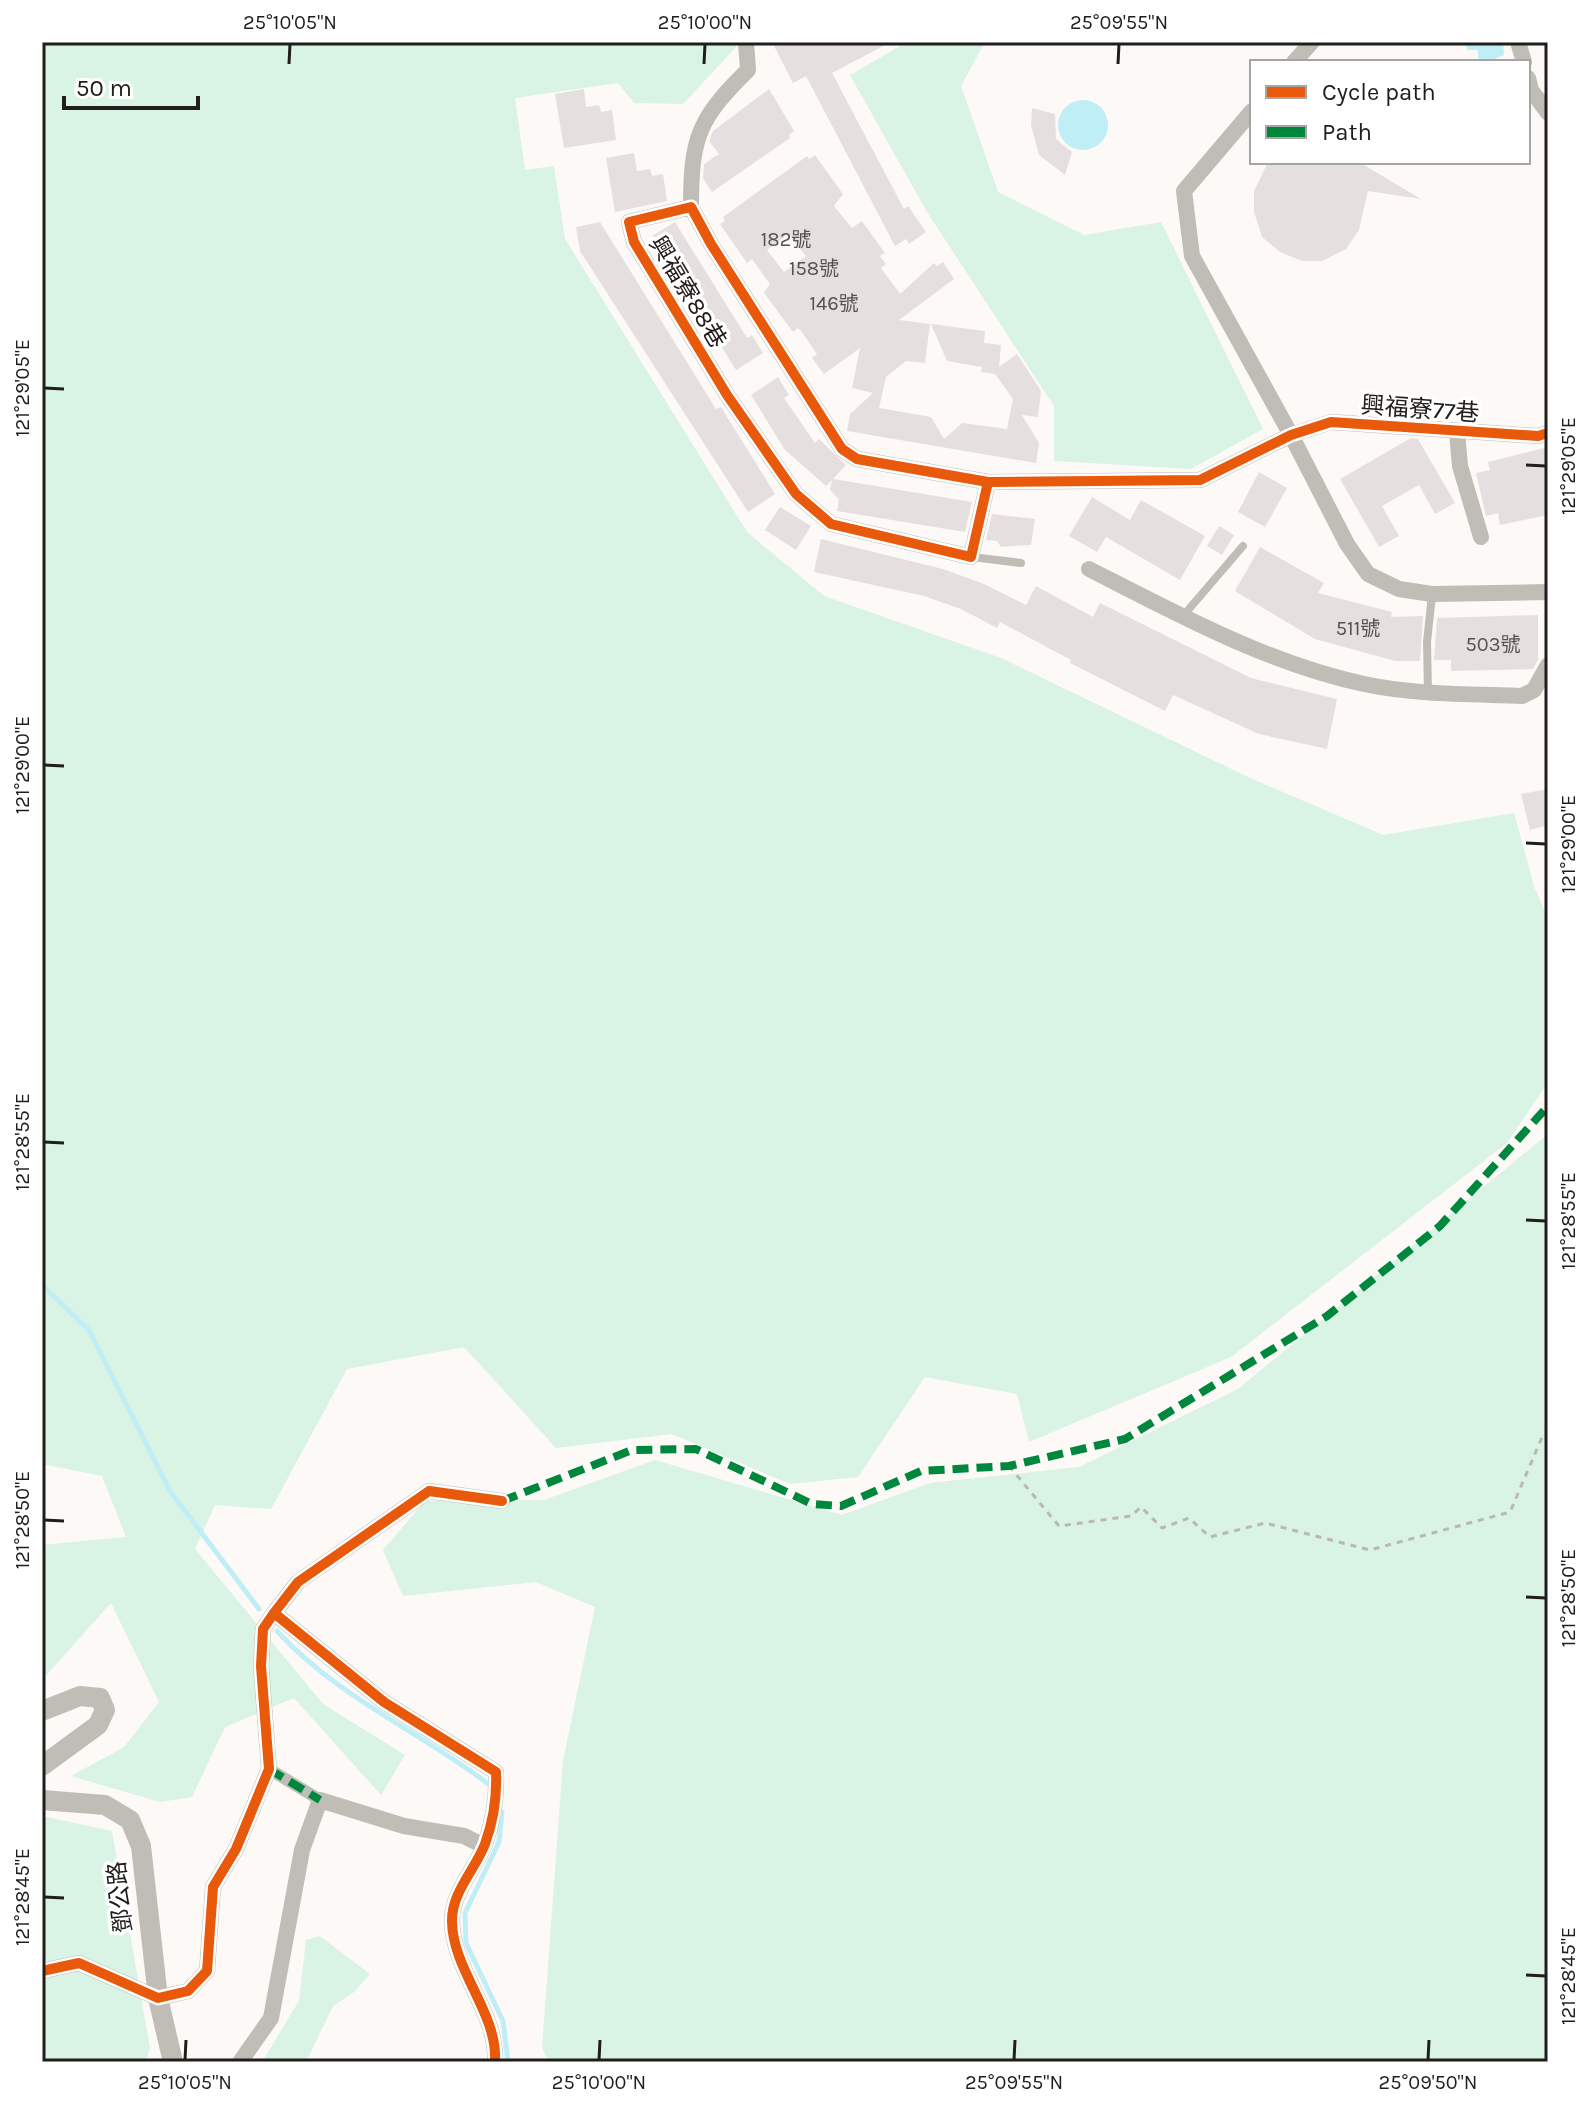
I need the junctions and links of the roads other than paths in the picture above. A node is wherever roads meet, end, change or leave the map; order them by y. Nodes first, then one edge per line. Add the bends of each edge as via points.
1 (746, 42) edge
2 (1312, 42) edge
3 (1296, 60) edge
4 (1530, 86) edge
5 (1250, 113) edge
6 (1548, 113) edge
7 (691, 207) junction
8 (1457, 432) junction
9 (1548, 433) edge
10 (1291, 435) junction
11 (988, 482) junction
12 (1481, 537) dead end
13 (1243, 546) dead end
14 (971, 557) junction
15 (1021, 563) dead end
16 (1089, 569) dead end
17 (1548, 592) edge
18 (1432, 594) junction
19 (1182, 617) junction
20 (1548, 665) edge
21 (1428, 692) junction
22 (502, 1501) dead end
23 (274, 1613) junction
24 (42, 1711) edge
25 (42, 1766) edge
26 (269, 1769) junction
27 (42, 1800) edge
28 (320, 1800) junction
29 (484, 1846) junction
30 (42, 1971) edge
31 (158, 1998) junction
32 (173, 2062) edge
33 (240, 2062) edge
34 (495, 2062) edge

1 - 7 street, 興福寮88巷 via 748,70 701,127 691,157
2 - 3 street
4 - 6 street
5 - 10 street via 1184,191 1192,256
7 - 11 street, 興福寮88巷 via 842,449 857,459
7 - 14 street, 興福寮88巷 via 629,222 634,242 727,395 796,494 831,524
8 - 9 street, 興福寮77巷
8 - 10 street, 興福寮77巷 via 1331,422
8 - 12 street via 1460,466
10 - 11 street, 興福寮88巷 via 1200,480
10 - 18 street via 1368,574 1399,589
11 - 14 street
13 - 19 lane
14 - 15 lane
16 - 19 street
17 - 18 street
18 - 21 lane
19 - 21 street via 1245,645 1363,684
20 - 21 street via 1534,690 1522,696
22 - 23 street via 429,1491 298,1582
23 - 26 street via 263,1629 261,1666
23 - 29 street via 384,1702 496,1772
24 - 25 street via 80,1696 100,1698 105,1710 98,1725
26 - 28 street
26 - 31 street via 236,1849 213,1887 207,1971 188,1991
27 - 31 street, 鄧公路 via 105,1805 130,1820 141,1846
28 - 29 street via 404,1826 464,1836
28 - 33 street via 302,1850 271,2018
29 - 34 street via 457,1896 452,1922
30 - 31 street via 79,1963
31 - 32 street, 鄧公路

